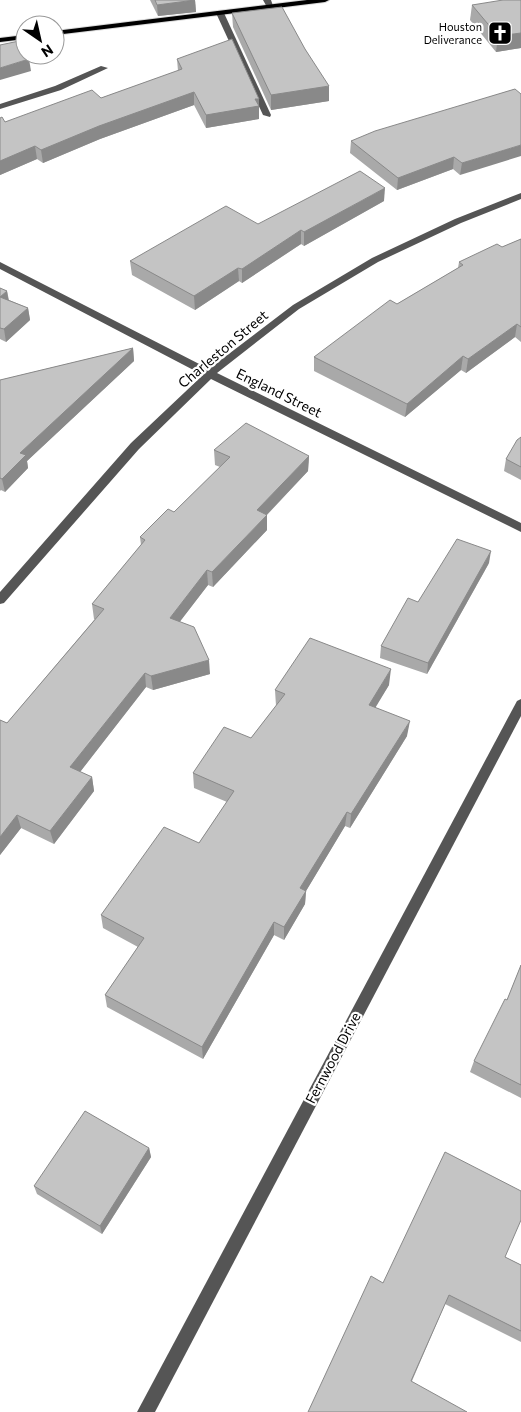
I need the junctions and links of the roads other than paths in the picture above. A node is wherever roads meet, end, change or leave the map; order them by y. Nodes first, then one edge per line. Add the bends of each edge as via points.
1 (325, 0) edge
2 (269, 4) edge
3 (220, 13) junction
4 (65, 32) edge
5 (15, 38) edge
6 (0, 40) edge
7 (104, 68) dead end
8 (0, 107) edge
9 (267, 114) dead end
10 (521, 196) edge
11 (0, 265) edge
12 (210, 374) junction
13 (521, 528) edge
14 (0, 600) edge
15 (521, 704) edge
16 (146, 1412) edge

1 - 2 main road
2 - 3 main road
3 - 4 main road
3 - 9 street
5 - 6 main road
7 - 8 street via 58,88
10 - 12 street, Charleston Street via 375,260 296,306
11 - 12 street, England Street
12 - 13 street, England Street
12 - 14 street, Charleston Street via 135,446
15 - 16 street, Fernwood Drive

